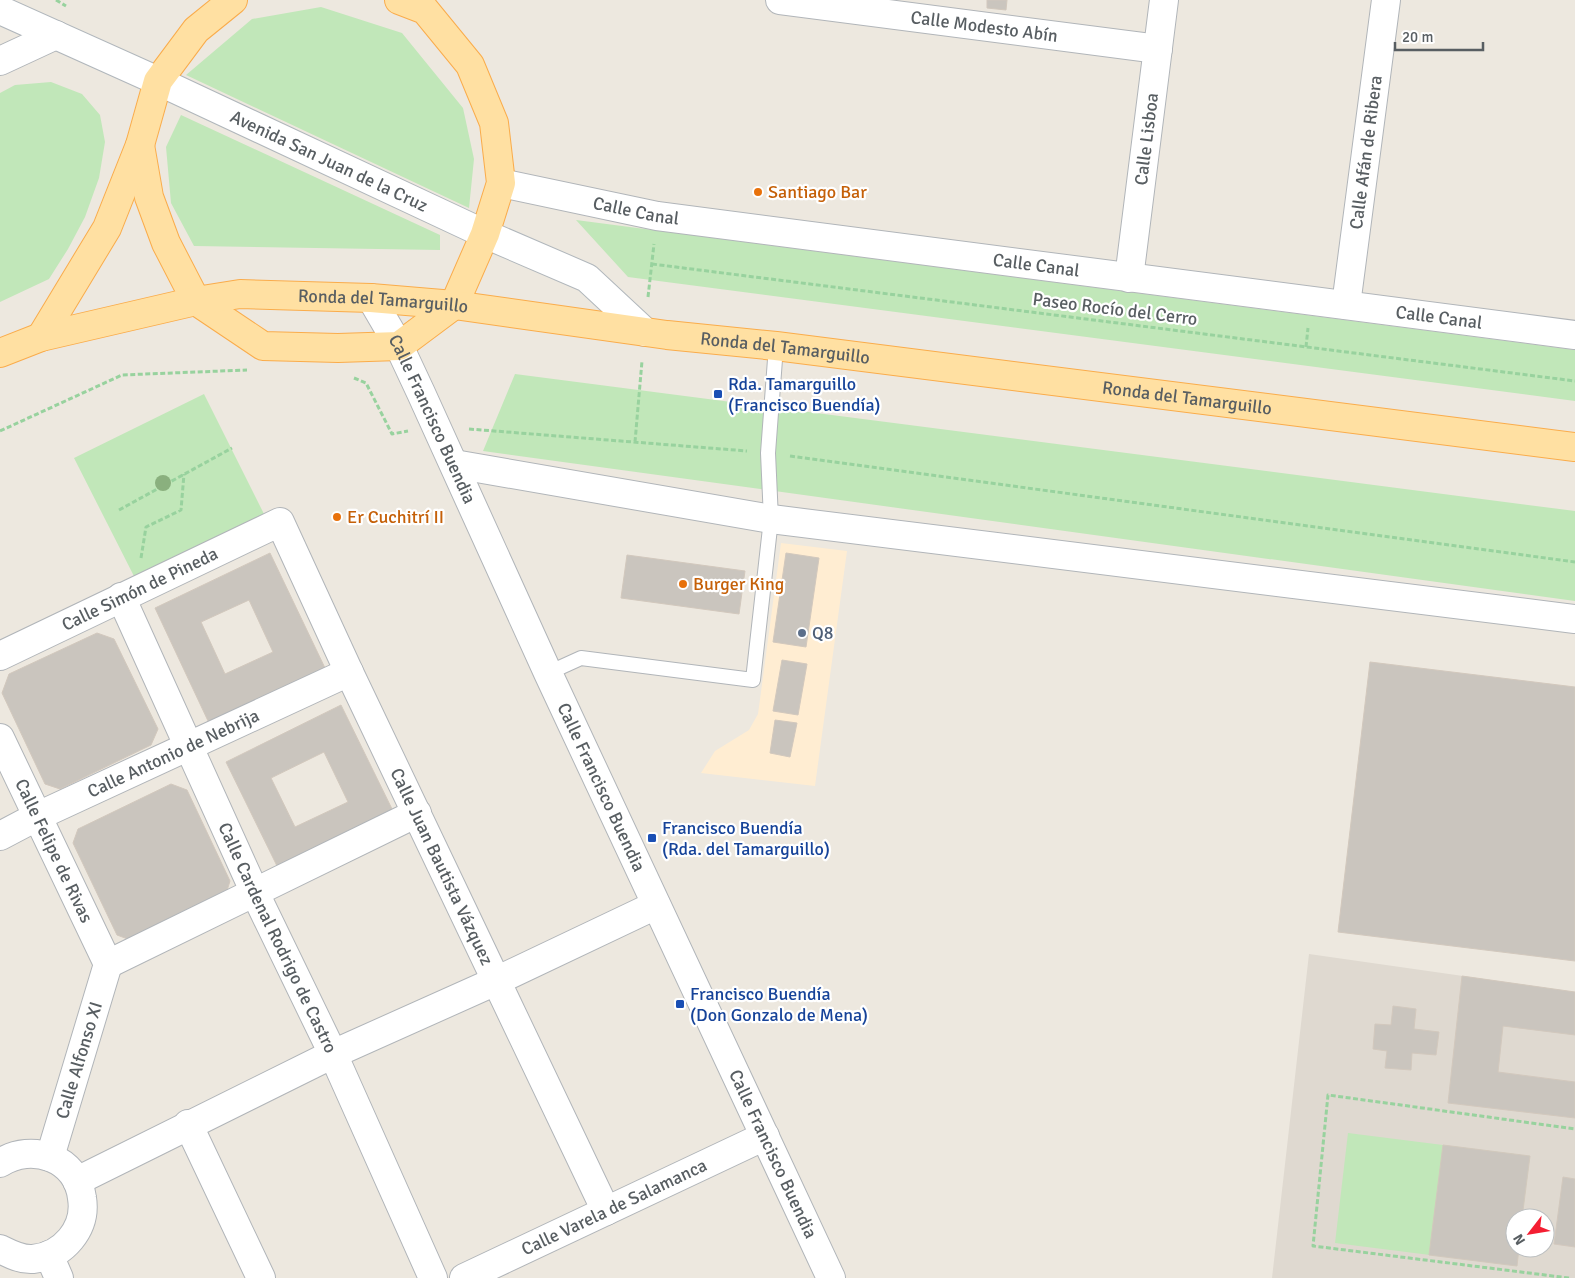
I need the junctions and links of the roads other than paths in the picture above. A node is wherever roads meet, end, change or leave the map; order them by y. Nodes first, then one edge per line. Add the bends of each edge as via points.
1 (233, 0) edge
2 (399, 0) edge
3 (780, 0) edge
4 (1164, 0) edge
5 (1386, 0) edge
6 (430, 5) edge
7 (0, 10) edge
8 (56, 35) junction
9 (1158, 48) junction
10 (0, 61) edge
11 (158, 81) junction
12 (140, 146) junction
13 (501, 183) junction
14 (485, 234) junction
15 (1129, 278) junction
16 (371, 298) junction
17 (196, 301) junction
18 (454, 305) junction
19 (1346, 305) junction
20 (645, 332) junction
21 (1575, 335) edge
22 (41, 337) junction
23 (399, 346) junction
24 (776, 346) junction
25 (0, 353) edge
26 (1575, 447) edge
27 (454, 464) junction
28 (771, 519) junction
29 (280, 522) joint
30 (121, 598) junction
31 (1575, 619) edge
32 (0, 656) edge
33 (350, 672) junction
34 (548, 673) junction
35 (0, 738) edge
36 (189, 747) junction
37 (416, 813) junction
38 (38, 816) junction
39 (0, 836) edge
40 (254, 892) junction
41 (656, 905) junction
42 (108, 964) junction
43 (496, 981) junction
44 (333, 1054) junction
45 (188, 1124) junction
46 (765, 1136) junction
47 (3, 1155) edge
48 (50, 1157) junction
49 (76, 1181) junction
50 (606, 1211) junction
51 (6, 1261) edge
52 (54, 1267) edge
53 (261, 1278) edge
54 (433, 1278) edge
55 (464, 1278) edge
56 (830, 1278) edge

1 - 11 main road via 196,30
2 - 6 main road
3 - 9 street, Calle Modesto Abín
4 - 9 street, Calle Lisboa
5 - 19 street, Calle Afán de Ribera
6 - 13 main road via 470,65 494,123
7 - 8 street, Avenida San Juan de la Cruz
8 - 10 street
8 - 11 street, Avenida San Juan de la Cruz
9 - 15 street, Calle Lisboa
11 - 12 main road
11 - 14 street, Avenida San Juan de la Cruz
12 - 17 main road via 149,198 166,243
12 - 22 main road via 107,228
13 - 14 main road
13 - 15 street, Calle Canal via 657,216
14 - 18 main road
14 - 20 street, Avenida San Juan de la Cruz via 587,278
15 - 19 street, Calle Canal
16 - 17 main road, Ronda del Tamarguillo via 240,294
16 - 18 main road, Ronda del Tamarguillo
16 - 23 street, Calle Francisco Buendia
17 - 22 main road, Ronda del Tamarguillo
17 - 23 main road via 263,346
18 - 20 main road, Ronda del Tamarguillo
18 - 23 main road
19 - 21 street, Calle Canal
20 - 24 main road, Ronda del Tamarguillo
22 - 25 main road, Ronda del Tamarguillo
23 - 27 street, Calle Francisco Buendia
24 - 26 main road, Ronda del Tamarguillo
24 - 28 lane via 768,453
27 - 28 street
27 - 34 street, Calle Francisco Buendia
28 - 31 street
28 - 34 lane via 752,680 581,658
29 - 30 street, Calle Simón de Pineda
29 - 33 street, Calle Juan Bautista Vázquez
30 - 32 street, Calle Simón de Pineda
30 - 36 street, Calle Cardenal Rodrigo de Castro
33 - 36 street, Calle Antonio de Nebrija
33 - 37 street, Calle Juan Bautista Vázquez
34 - 41 street, Calle Francisco Buendia
35 - 38 street, Calle Felipe de Rivas
36 - 38 street, Calle Antonio de Nebrija
36 - 40 street, Calle Cardenal Rodrigo de Castro
37 - 40 street
37 - 43 street, Calle Juan Bautista Vázquez
38 - 39 street, Calle Antonio de Nebrija
38 - 42 street, Calle Felipe de Rivas
40 - 42 street
40 - 44 street, Calle Cardenal Rodrigo de Castro
41 - 43 street
41 - 46 street, Calle Francisco Buendia
42 - 48 street, Calle Alfonso XI
43 - 44 street
43 - 50 street, Calle Juan Bautista Vázquez
44 - 45 street
44 - 54 street, Calle Cardenal Rodrigo de Castro
45 - 49 street
45 - 53 street
46 - 50 street, Calle Varela de Salamanca
46 - 56 street, Calle Francisco Buendia
47 - 48 street via 36,1153
48 - 49 street via 65,1167
49 - 52 street via 82,1198 82,1216 76,1233 64,1246
50 - 55 street, Calle Varela de Salamanca
51 - 52 street via 31,1259

